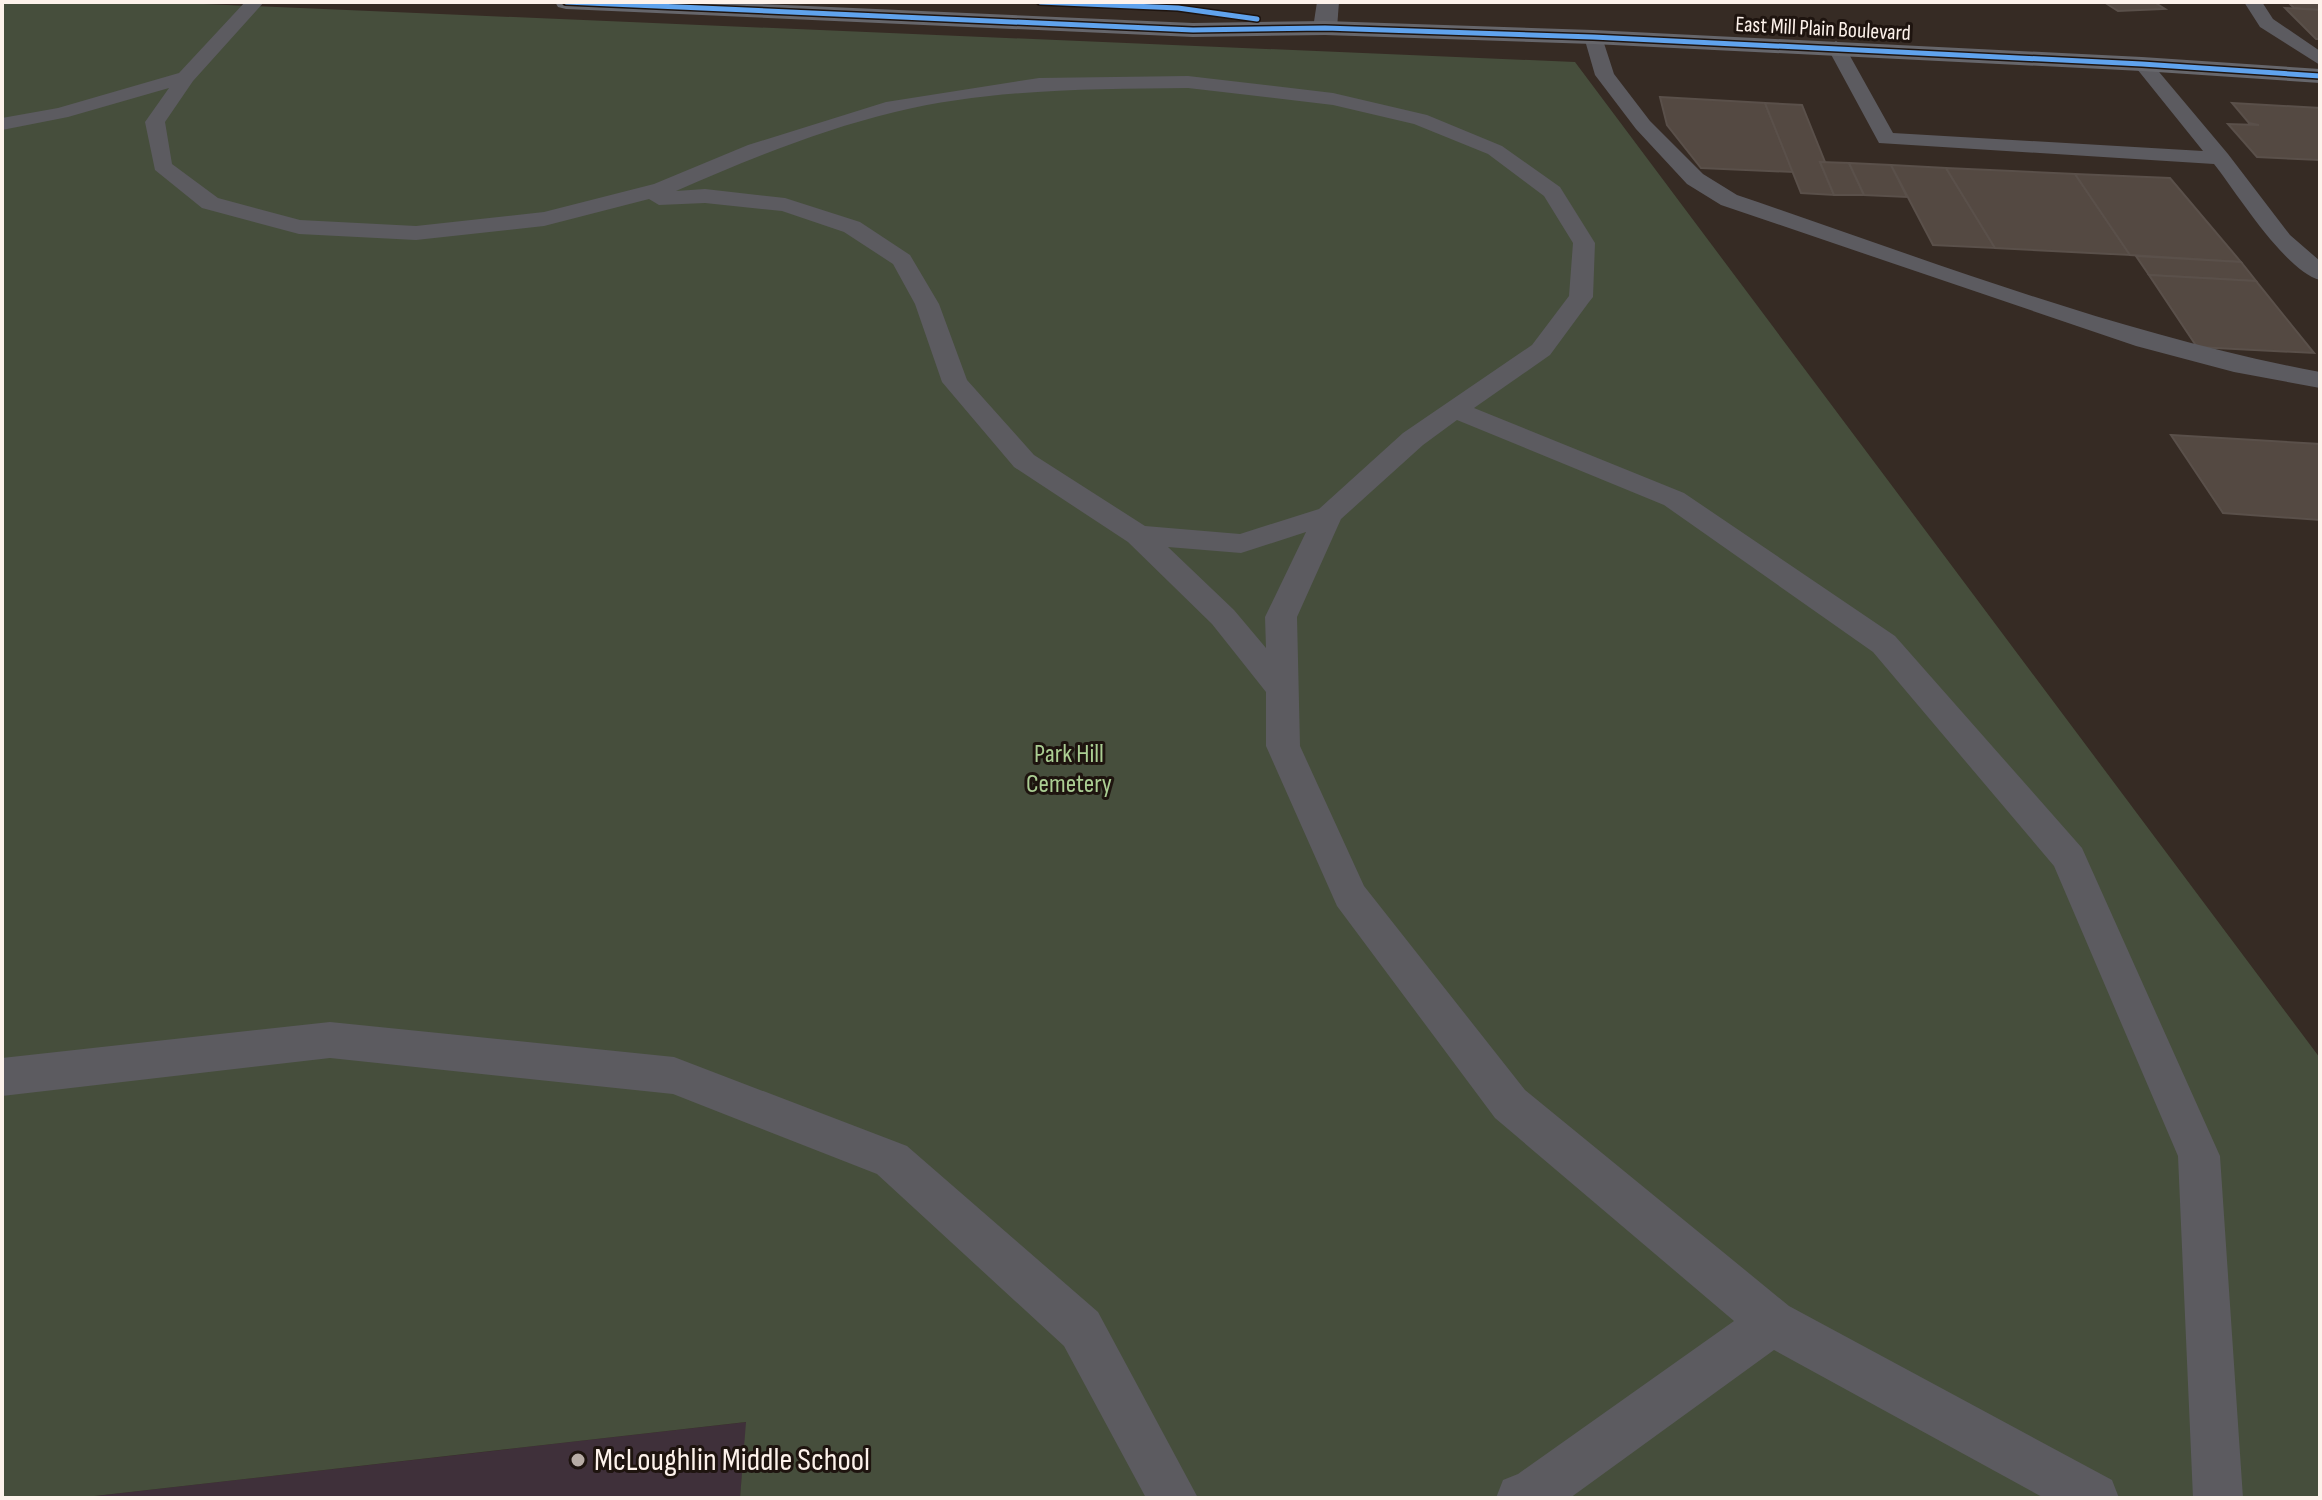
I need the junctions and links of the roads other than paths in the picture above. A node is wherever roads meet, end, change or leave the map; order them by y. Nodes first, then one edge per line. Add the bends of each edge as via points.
1 (255, 2) edge
2 (566, 2) edge
3 (1040, 2) edge
4 (1328, 2) edge
5 (2253, 2) edge
6 (1325, 28) junction
7 (1593, 37) junction
8 (1836, 47) junction
9 (2320, 59) edge
10 (2142, 64) junction
11 (2320, 76) edge
12 (186, 77) junction
13 (2, 124) edge
14 (2221, 158) junction
15 (619, 200) junction
16 (2320, 273) edge
17 (2320, 380) edge
18 (1455, 410) junction
19 (1329, 515) junction
20 (1138, 535) junction
21 (1283, 691) junction
22 (2, 1077) edge
23 (1772, 1323) junction
24 (1531, 1496) edge
25 (1173, 1498) edge
26 (2094, 1498) edge
27 (2218, 1498) edge

1 - 12 lane
2 - 6 main road, East Mill Plain Boulevard via 1193,30
3 - 6 main road, East Mill Plain Boulevard via 1178,8
4 - 6 street
5 - 9 lane via 2266,23
6 - 7 main road, East Mill Plain Boulevard
7 - 8 main road, East Mill Plain Boulevard
7 - 17 lane via 1605,75 1643,125 1695,179 1729,200 2145,341
8 - 10 main road, East Mill Plain Boulevard
8 - 14 lane via 1886,139
10 - 11 main road, East Mill Plain Boulevard
10 - 14 lane
12 - 13 lane
12 - 15 lane via 155,122 162,166 210,203 299,227 416,233 544,219
14 - 16 lane via 2282,240
15 - 18 lane via 662,189 755,149 893,106 1039,84 1188,82 1333,99 1420,119 1495,150 1552,192 1584,243 1581,297 1541,350
15 - 20 lane via 705,196 785,205 852,227 902,260 927,304 955,382 1024,461
18 - 19 lane via 1413,439
18 - 27 lane via 1674,499 1884,644 2069,858 2199,1156
19 - 20 lane via 1241,544
19 - 21 lane via 1281,617
20 - 21 lane via 1223,617
21 - 23 lane via 1283,746 1350,895 1510,1104
22 - 25 lane via 330,1040 674,1076 892,1160 1081,1329
23 - 24 lane
23 - 26 lane

